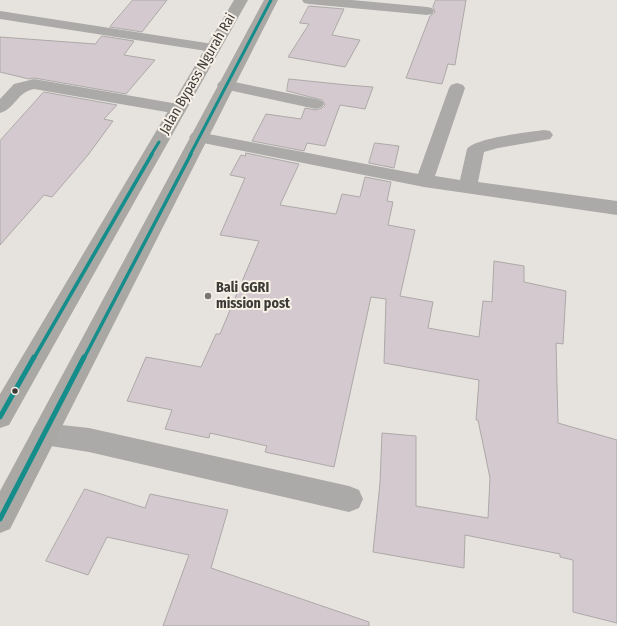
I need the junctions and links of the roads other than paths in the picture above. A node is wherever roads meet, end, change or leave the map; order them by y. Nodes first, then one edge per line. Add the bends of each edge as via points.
1 (241, 0) edge
2 (271, 0) edge
3 (308, 0) edge
4 (427, 11) dead end
5 (0, 16) edge
6 (213, 48) junction
7 (225, 85) junction
8 (457, 88) dead end
9 (316, 104) dead end
10 (0, 108) edge
11 (178, 109) junction
12 (544, 135) dead end
13 (198, 137) junction
14 (424, 181) junction
15 (468, 187) junction
16 (505, 206) dead end
17 (617, 208) edge
18 (617, 220) edge
19 (0, 418) edge
20 (44, 434) junction
21 (349, 499) dead end
22 (0, 519) edge

1 - 6 highway, Jalan Bypass Ngurah Rai
2 - 7 highway, Jalan Bypass Ngurah Rai
3 - 4 street
5 - 6 street
6 - 11 highway, Jalan Bypass Ngurah Rai
7 - 9 street
7 - 13 highway, Jalan Bypass Ngurah Rai
8 - 14 street
10 - 11 street via 20,87 34,84
11 - 19 highway, Jalan Bypass Ngurah Rai
12 - 15 street via 495,143 476,149
13 - 14 street
13 - 20 highway, Jalan Bypass Ngurah Rai
14 - 15 street
15 - 17 street
16 - 18 street via 539,208
20 - 21 street via 89,440
20 - 22 highway, Jalan Bypass Ngurah Rai

